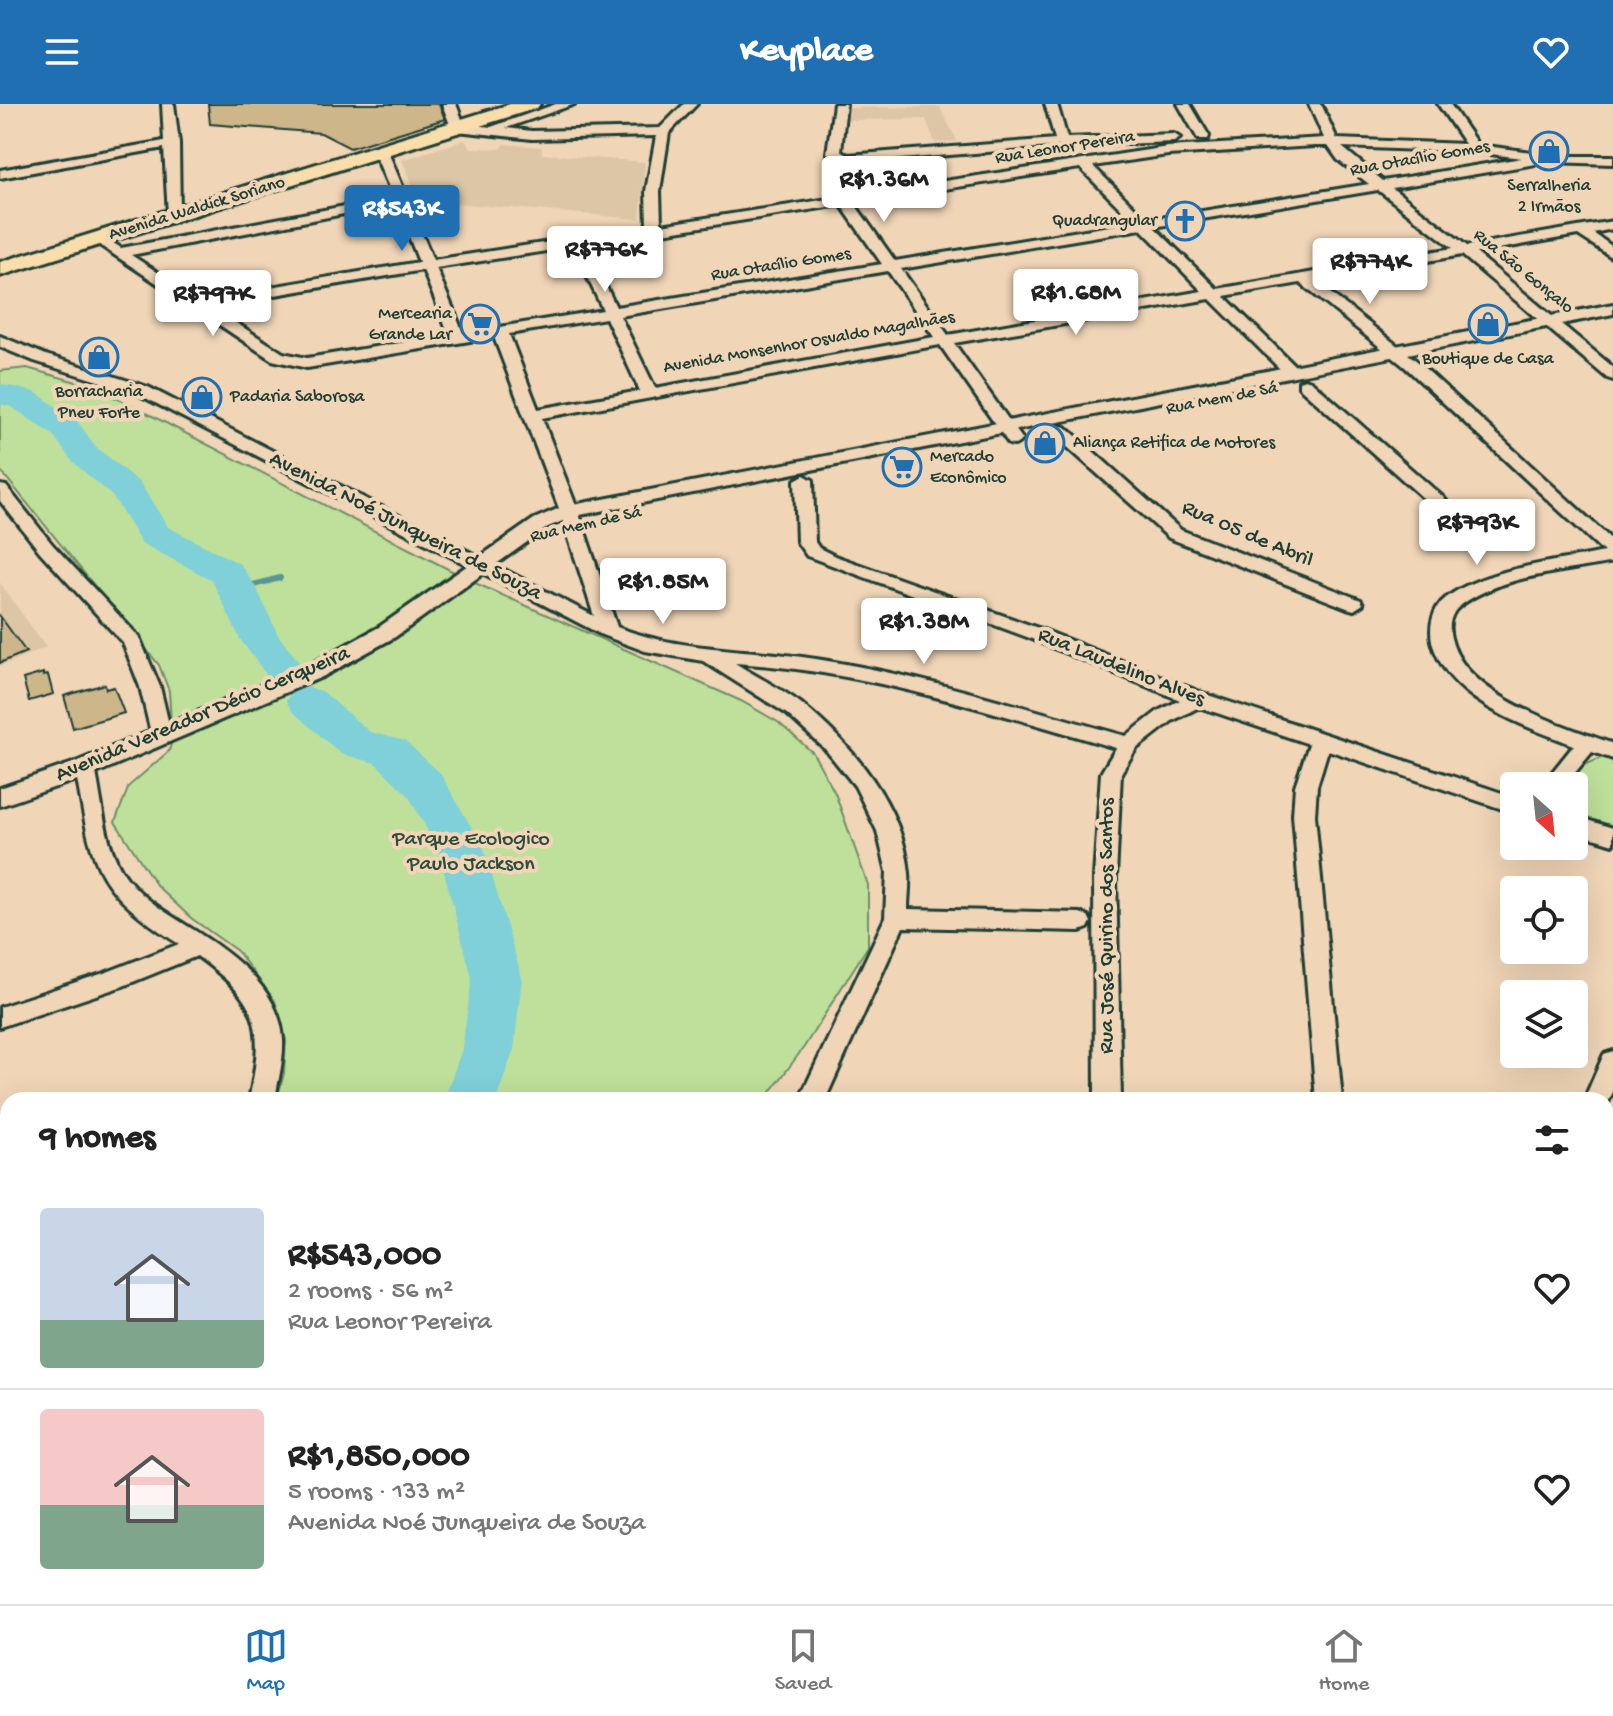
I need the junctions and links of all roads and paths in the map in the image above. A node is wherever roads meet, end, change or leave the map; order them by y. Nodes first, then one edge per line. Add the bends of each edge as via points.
1 (168, 104) edge
2 (449, 104) edge
3 (530, 104) edge
4 (569, 104) edge
5 (691, 104) edge
6 (840, 104) edge
7 (1051, 104) edge
8 (1184, 104) edge
9 (1315, 104) edge
10 (1444, 104) edge
11 (457, 127) junction
12 (489, 130) junction
13 (663, 132) junction
14 (1203, 136) junction
15 (1062, 142) junction
16 (1315, 142) junction
17 (173, 143) junction
18 (1332, 143) junction
19 (1474, 148) junction
20 (381, 152) junction
21 (866, 157) junction
22 (1548, 158) junction
23 (1613, 160) edge
24 (1082, 163) junction
25 (0, 174) edge
26 (1383, 186) junction
27 (895, 193) junction
28 (403, 199) junction
29 (845, 201) junction
30 (175, 215) junction
31 (1144, 225) junction
32 (1613, 225) edge
33 (654, 230) junction
34 (1581, 231) junction
35 (99, 240) junction
36 (578, 242) junction
37 (1464, 250) junction
38 (118, 253) junction
39 (1613, 254) edge
40 (427, 265) junction
41 (892, 268) junction
42 (0, 269) edge
43 (1304, 279) junction
44 (1216, 294) junction
45 (195, 304) junction
46 (1613, 309) edge
47 (614, 312) junction
48 (1552, 321) junction
49 (1613, 326) edge
50 (500, 332) junction
51 (1568, 335) junction
52 (458, 338) junction
53 (944, 340) junction
54 (5, 349) edge
55 (1395, 351) junction
56 (1411, 364) junction
57 (1613, 375) edge
58 (1298, 377) junction
59 (649, 392) junction
60 (533, 415) junction
61 (1060, 431) junction
62 (1009, 432) junction
63 (808, 473) junction
64 (0, 490) edge
65 (1438, 502) dead end
66 (572, 518) junction
67 (519, 540) joint
68 (1613, 554) edge
69 (482, 567) junction
70 (1354, 604) dead end
71 (609, 631) junction
72 (708, 655) junction
73 (1198, 699) junction
74 (162, 737) junction
75 (1321, 739) junction
76 (1588, 742) junction
77 (1129, 744) junction
78 (1613, 752) edge
79 (85, 768) junction
80 (1563, 772) edge
81 (0, 797) edge
82 (1500, 800) edge
83 (1588, 828) edge
84 (1613, 836) edge
85 (896, 918) junction
86 (1080, 922) dead end
87 (199, 945) junction
88 (0, 1017) edge
89 (1613, 1061) edge
90 (263, 1092) edge
91 (816, 1092) edge
92 (1108, 1092) edge
93 (1328, 1092) edge
94 (1600, 1092) edge

1 - 17 street
2 - 11 street
3 - 11 main road, Avenida Waldick Soriano
4 - 12 street
5 - 13 street
6 - 21 street via 834,153 846,159
7 - 15 street
8 - 14 street
9 - 18 street
10 - 19 street
11 - 12 street
11 - 20 main road, Avenida Waldick Soriano
12 - 13 street via 576,136
13 - 33 street via 653,191
14 - 15 street
14 - 16 street
15 - 21 street
16 - 18 street, Rua Leonor Pereira
16 - 24 street, Rua Leonor Pereira via 1168,151
17 - 25 street
17 - 30 street
18 - 19 street, Rua Leonor Pereira
18 - 26 street, Rua São Gonçalo
19 - 22 street, Rua Leonor Pereira
20 - 28 street
20 - 30 main road, Avenida Waldick Soriano
21 - 27 street
22 - 23 street, Rua Leonor Pereira
22 - 26 street, Rua Otacílio Gomes
24 - 27 street, Rua Leonor Pereira
24 - 31 street
26 - 31 street, Rua Otacílio Gomes
26 - 37 street, Rua São Gonçalo
27 - 29 street, Rua Leonor Pereira
28 - 38 street
28 - 40 street
29 - 33 street, Rua Leonor Pereira
29 - 41 street
30 - 35 main road, Avenida Waldick Soriano
31 - 41 street, Rua Otacílio Gomes
31 - 44 street
32 - 34 street, Avenida Monsenhor Osvaldo Magalhães
33 - 36 street, Rua Leonor Pereira
34 - 37 street, Avenida Monsenhor Osvaldo Magalhães
34 - 39 street
35 - 38 street, Rua Otacílio Gomes
35 - 42 main road, Avenida Waldick Soriano
36 - 40 street, Rua Leonor Pereira
36 - 47 street
37 - 43 street, Avenida Monsenhor Osvaldo Magalhães
37 - 48 street, Rua São Gonçalo
38 - 45 street, Rua Otacílio Gomes
40 - 45 street, Rua Leonor Pereira
40 - 52 street
41 - 47 street, Rua Otacílio Gomes
41 - 53 street
43 - 44 street, Avenida Monsenhor Osvaldo Magalhães
43 - 55 street
44 - 53 street, Avenida Monsenhor Osvaldo Magalhães
44 - 58 street
45 - 52 street, Rua Otacílio Gomes via 296,363
46 - 48 street, Rua Mem de Sá
47 - 50 street, Rua Otacílio Gomes
47 - 59 street
48 - 51 street, Rua São Gonçalo
48 - 55 street, Rua Mem de Sá
49 - 51 street, Rua Mem de Sá
50 - 52 street, Rua Otacílio Gomes
50 - 60 street
51 - 56 street, Rua Mem de Sá
51 - 57 street, Rua São Gonçalo
53 - 59 street, Avenida Monsenhor Osvaldo Magalhães
53 - 62 street
54 - 69 street, Avenida Noé Junqueira de Souza via 142,390
55 - 56 street
55 - 58 street, Rua Mem de Sá
56 - 58 street, Rua Mem de Sá
56 - 68 street
58 - 61 street, Rua Mem de Sá
58 - 62 street, Rua Mem de Sá
58 - 65 street
59 - 60 street, Avenida Monsenhor Osvaldo Magalhães
60 - 66 street
61 - 62 street, Rua Mem de Sá
61 - 70 street, Rua 05 de Abril via 1175,534
62 - 63 street, Rua Mem de Sá
63 - 66 street, Rua Mem de Sá
63 - 73 street, Rua Laudelino Alves via 806,542 813,552
64 - 74 street via 132,641
66 - 67 street, Rua Mem de Sá
66 - 71 street
67 - 69 street, Avenida Vereador Décio Cerqueira
68 - 76 street via 1477,589 1454,600 1440,624 1440,645 1462,678 1513,710
69 - 71 street, Avenida Noé Junqueira de Souza
69 - 74 street, Avenida Vereador Décio Cerqueira via 314,672
71 - 72 street, Avenida Noé Junqueira de Souza via 645,645
72 - 77 street via 834,668
72 - 85 street, Avenida Noé Junqueira de Souza via 794,709 864,782 888,831 898,872
73 - 75 street, Rua Laudelino Alves
73 - 77 street, Rua José Quirino dos Santos
74 - 79 street, Avenida Vereador Décio Cerqueira
75 - 82 street, Rua Laudelino Alves
75 - 93 street via 1306,786 1304,815
76 - 78 street
76 - 80 street
77 - 92 street, Rua José Quirino dos Santos via 1111,773 1109,788
79 - 81 street, Avenida Vereador Décio Cerqueira
79 - 87 street via 102,848 118,883 142,909
83 - 84 street
85 - 86 street
85 - 91 street, Avenida Noé Junqueira de Souza
87 - 88 street
87 - 90 street via 234,972 263,1010 270,1033
89 - 94 street

